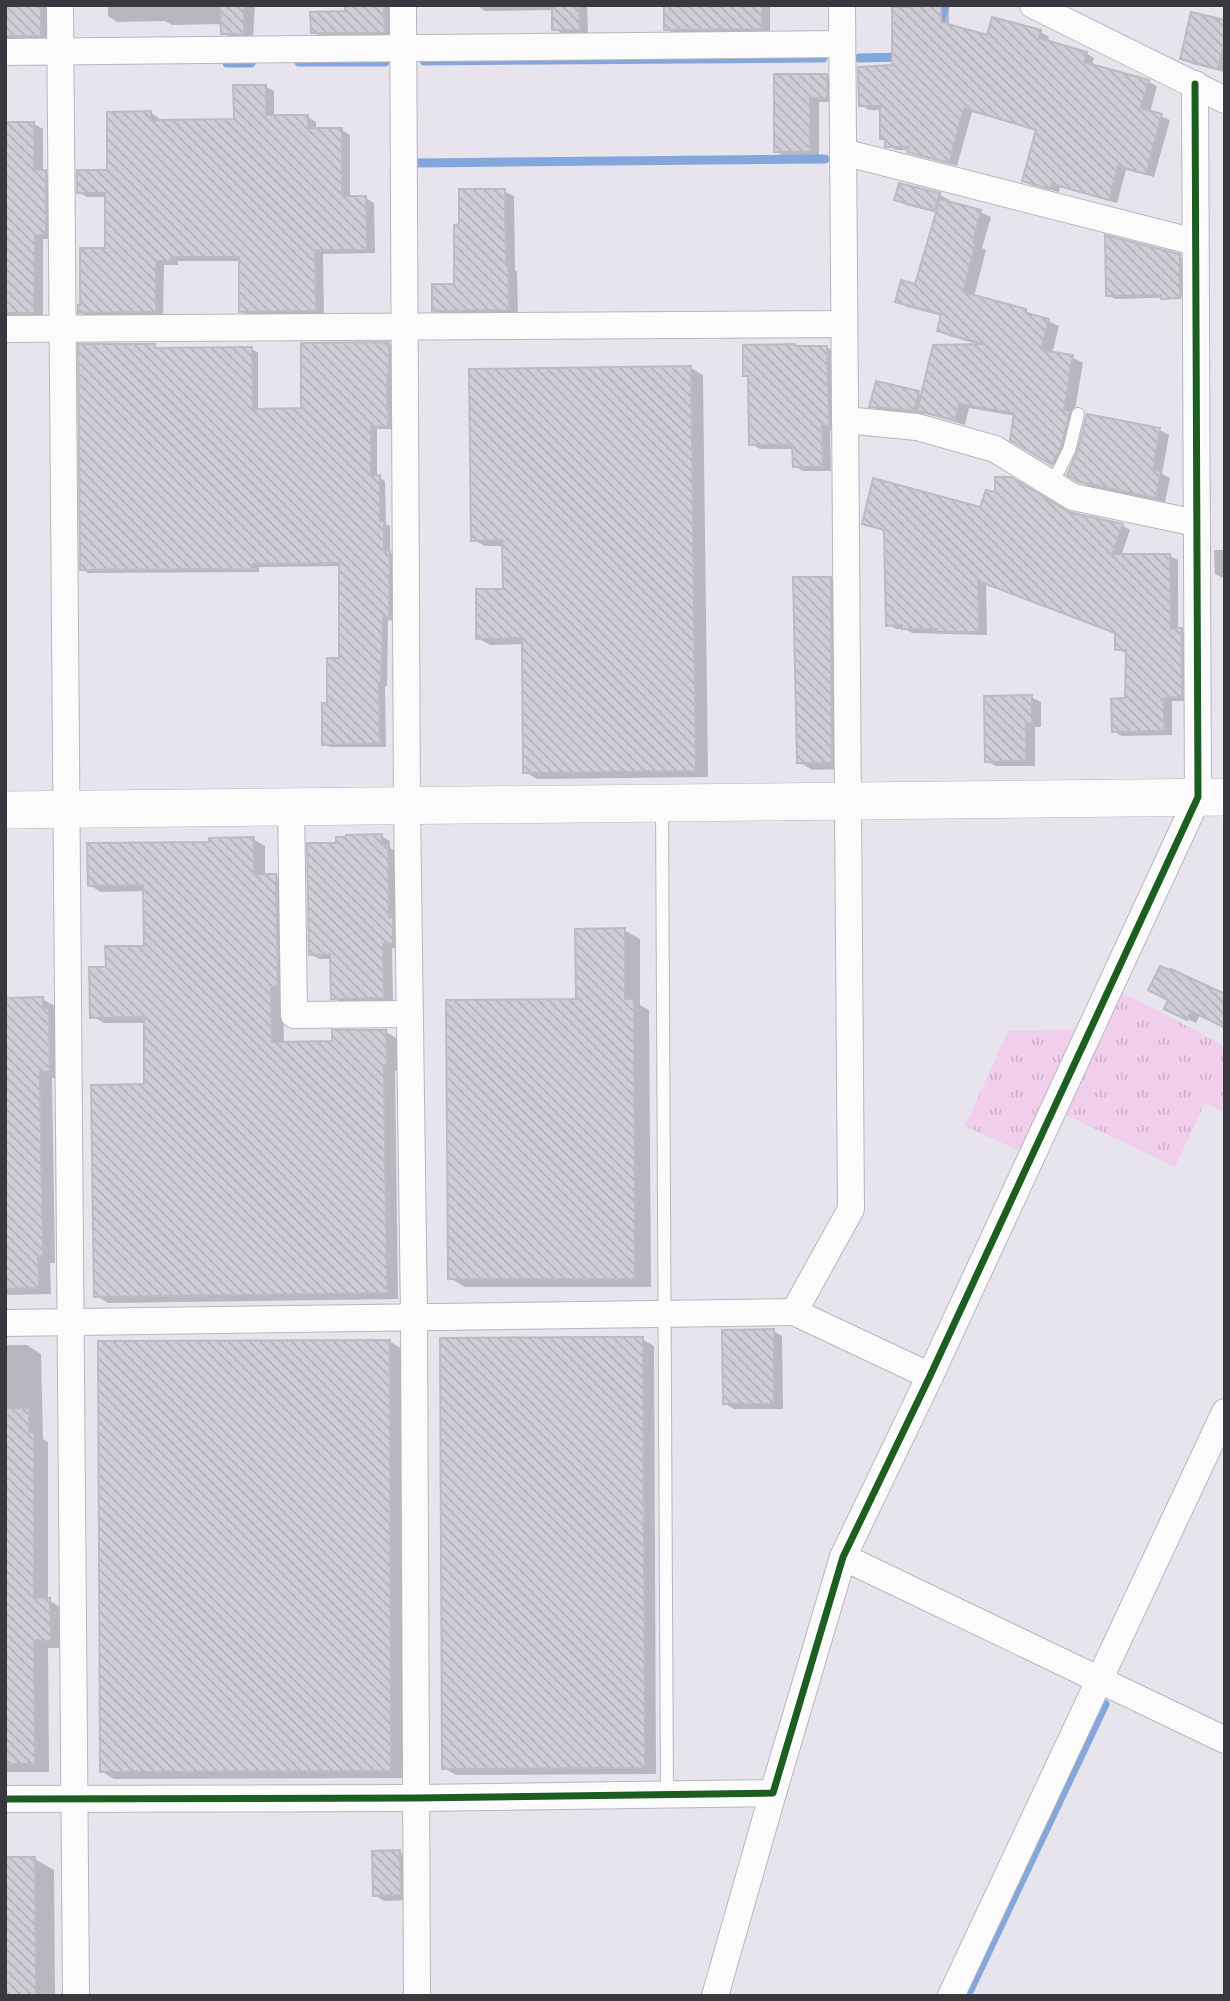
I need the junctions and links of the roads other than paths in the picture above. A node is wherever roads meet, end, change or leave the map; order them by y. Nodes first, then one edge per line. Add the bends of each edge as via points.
1 (60, 5) edge
2 (403, 5) edge
3 (842, 5) edge
4 (1033, 5) edge
5 (842, 44) junction
6 (405, 48) junction
7 (5, 52) edge
8 (60, 52) junction
9 (1195, 84) junction
10 (1225, 100) edge
11 (843, 152) junction
12 (1195, 243) junction
13 (844, 324) junction
14 (404, 326) junction
15 (5, 328) edge
16 (63, 328) junction
17 (1077, 414) dead end
18 (845, 419) junction
19 (1052, 484) junction
20 (1196, 523) junction
21 (1212, 797) edge
22 (848, 800) junction
23 (662, 802) junction
24 (407, 805) junction
25 (291, 806) junction
26 (66, 809) junction
27 (5, 810) edge
28 (409, 1014) junction
29 (794, 1312) junction
30 (665, 1314) junction
31 (414, 1317) junction
32 (71, 1322) junction
33 (5, 1323) edge
34 (930, 1376) junction
35 (1225, 1412) edge
36 (843, 1557) junction
37 (1099, 1680) junction
38 (1225, 1740) edge
39 (773, 1793) junction
40 (667, 1794) junction
41 (74, 1798) junction
42 (416, 1798) junction
43 (5, 1799) edge
44 (76, 1996) edge
45 (417, 1996) edge
46 (715, 1996) edge
47 (951, 1996) edge

1 - 8 street
2 - 6 street
3 - 5 street
4 - 9 street
5 - 6 street
5 - 11 street
6 - 8 street
6 - 14 street
7 - 8 street
8 - 16 street
9 - 10 street
9 - 12 street
11 - 12 street
11 - 13 street
12 - 20 street
13 - 14 street
13 - 18 street
14 - 16 street
14 - 24 street
15 - 16 street
16 - 26 street
17 - 19 lane via 1069,450
18 - 19 street via 917,427 995,449
18 - 22 street
19 - 20 street via 1073,497
20 - 21 street
21 - 22 street
21 - 34 street
22 - 23 street
22 - 29 street via 851,1209
23 - 24 street
23 - 30 lane
24 - 25 street
24 - 28 street
25 - 26 street
25 - 28 street via 294,1015
26 - 27 street
26 - 32 street
28 - 31 street
29 - 30 street
29 - 34 street
30 - 31 street
30 - 40 lane
31 - 32 street
31 - 42 street
32 - 33 street
32 - 41 street
34 - 36 street
35 - 37 street
36 - 37 street
36 - 39 street
37 - 38 street
37 - 47 street
39 - 40 street
39 - 46 street
40 - 42 street
41 - 42 street
41 - 43 street
41 - 44 street
42 - 45 street

